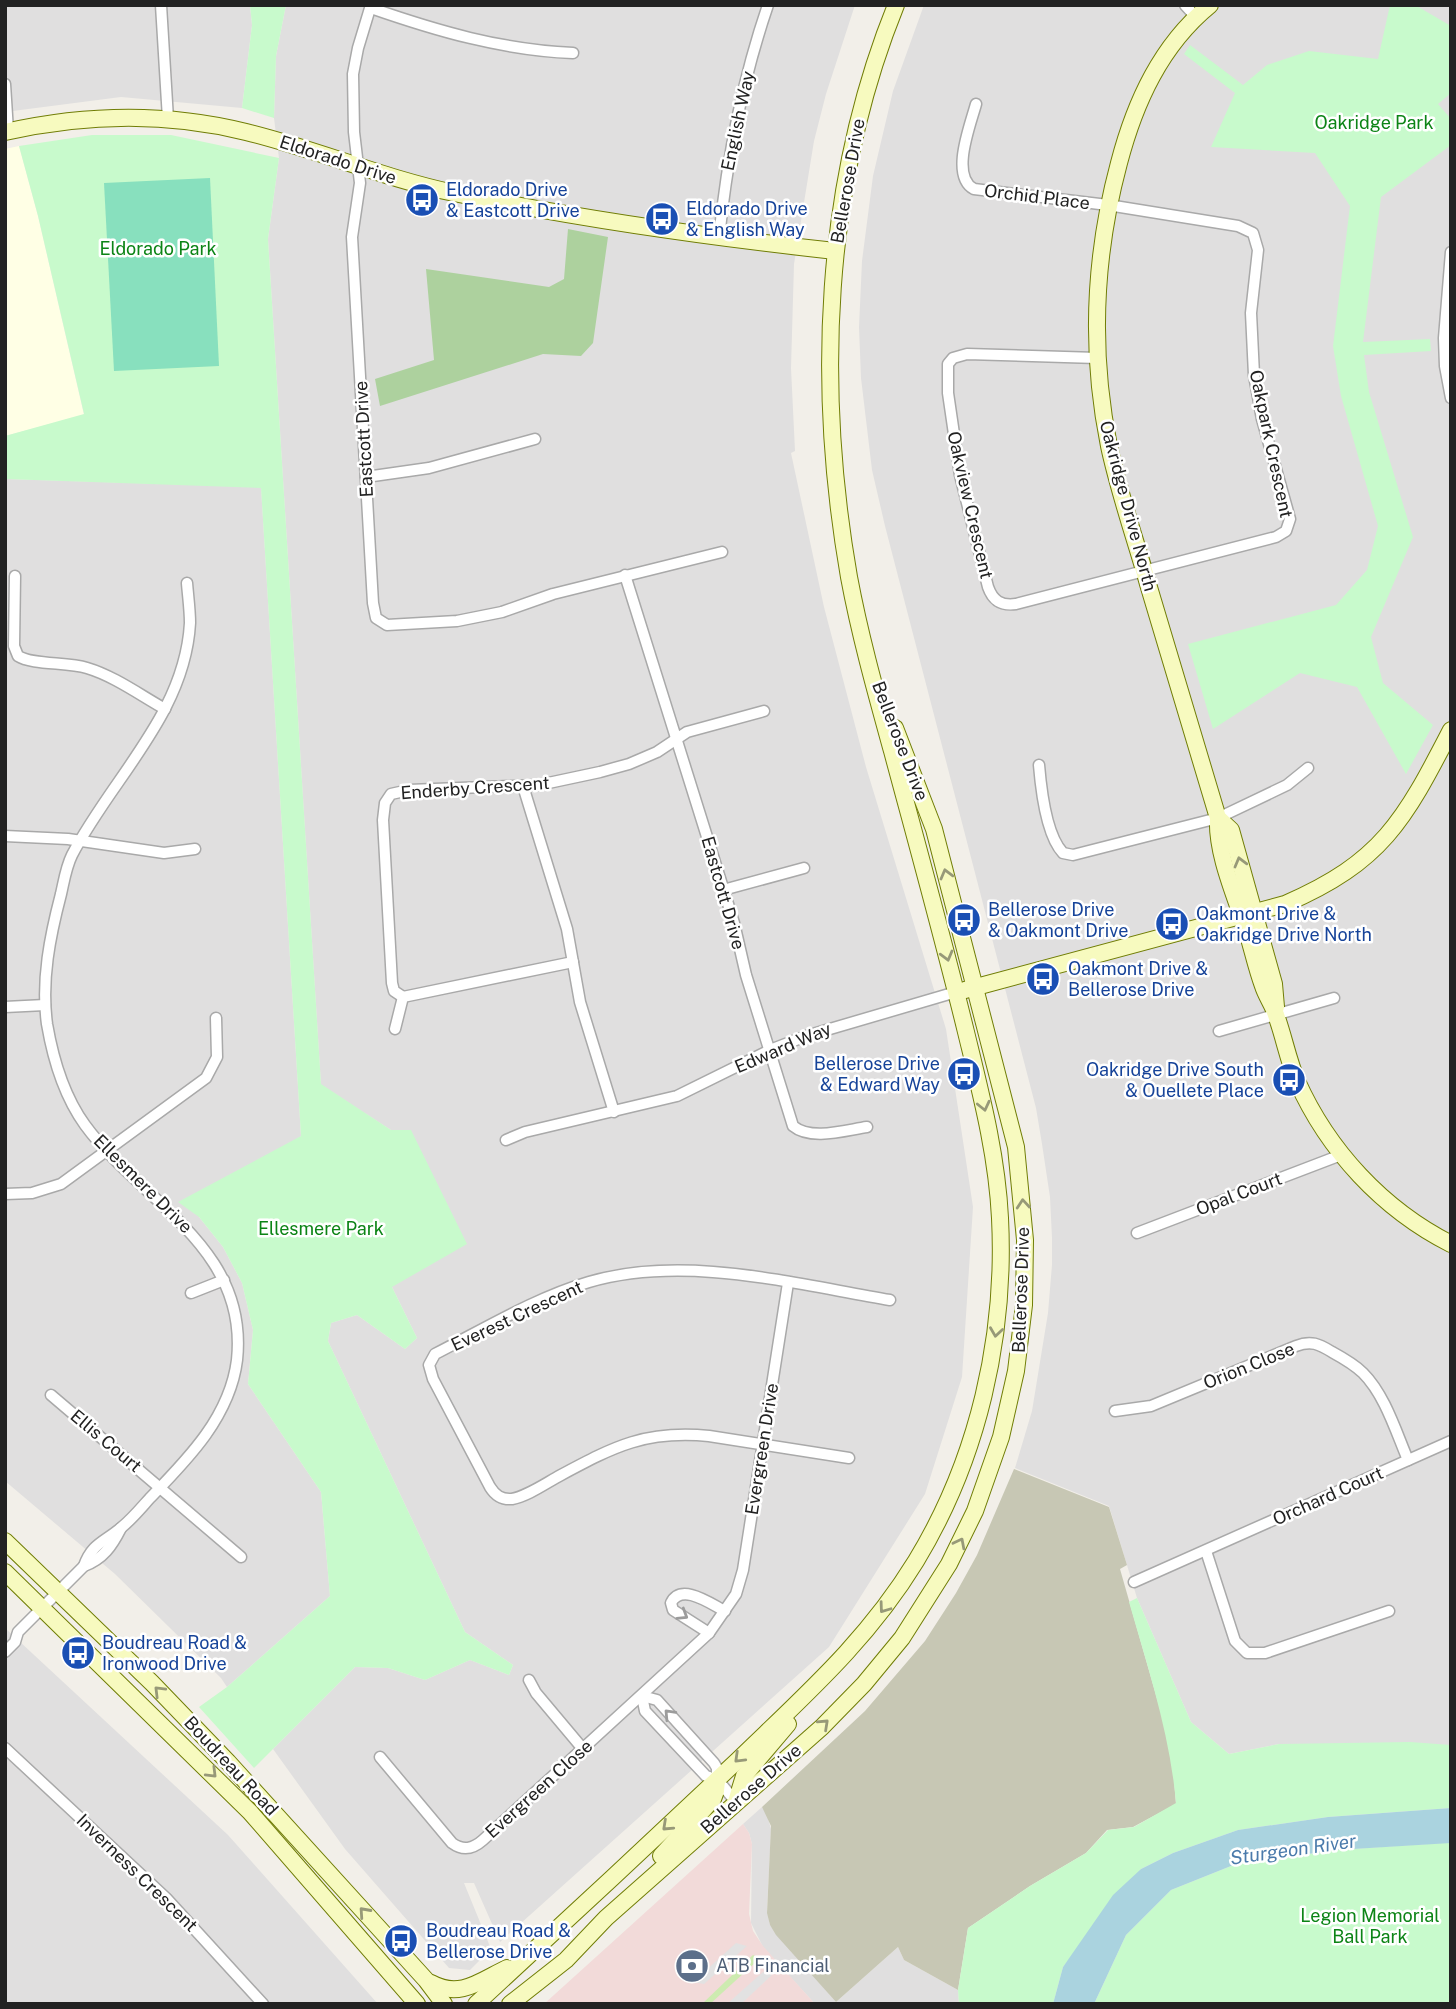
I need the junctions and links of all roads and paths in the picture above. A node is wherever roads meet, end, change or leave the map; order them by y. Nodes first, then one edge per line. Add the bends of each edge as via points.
1 (161, 5) edge
2 (768, 5) edge
3 (896, 5) edge
4 (1210, 5) edge
5 (371, 7) edge
6 (1190, 11) edge
7 (573, 53) dead end
8 (5, 84) edge
9 (975, 104) dead end
10 (168, 119) junction
11 (7, 132) edge
12 (358, 168) junction
13 (1108, 205) junction
14 (719, 238) junction
15 (835, 251) junction
16 (1451, 252) edge
17 (1451, 319) edge
18 (1444, 329) junction
19 (1097, 358) junction
20 (1451, 398) edge
21 (535, 439) dead end
22 (366, 477) junction
23 (722, 552) dead end
24 (1144, 571) junction
25 (625, 575) junction
26 (15, 576) dead end
27 (187, 583) dead end
28 (866, 654) junction
29 (164, 709) junction
30 (764, 711) dead end
31 (1451, 730) edge
32 (677, 739) junction
33 (1039, 765) dead end
34 (1308, 768) dead end
35 (523, 786) junction
36 (1218, 818) junction
37 (5, 836) edge
38 (80, 841) junction
39 (195, 849) dead end
40 (804, 868) dead end
41 (723, 890) junction
42 (1248, 914) junction
43 (573, 962) junction
44 (976, 987) junction
45 (956, 992) junction
46 (403, 997) junction
47 (1334, 998) dead end
48 (45, 1005) junction
49 (5, 1007) edge
50 (1276, 1014) junction
51 (216, 1018) dead end
52 (395, 1030) dead end
53 (1219, 1031) dead end
54 (770, 1050) junction
55 (614, 1112) junction
56 (867, 1127) dead end
57 (506, 1140) dead end
58 (107, 1152) junction
59 (1341, 1155) junction
60 (5, 1194) edge
61 (1137, 1233) dead end
62 (1451, 1244) edge
63 (224, 1280) junction
64 (788, 1283) junction
65 (191, 1293) dead end
66 (890, 1300) dead end
67 (51, 1395) dead end
68 (1115, 1411) dead end
69 (1451, 1441) edge
70 (763, 1445) junction
71 (849, 1458) dead end
72 (1408, 1460) junction
73 (161, 1488) junction
74 (5, 1541) edge
75 (1206, 1551) junction
76 (241, 1557) dead end
77 (5, 1572) edge
78 (1134, 1583) dead end
79 (59, 1592) junction
80 (43, 1607) junction
81 (725, 1611) junction
82 (1389, 1611) dead end
83 (18, 1632) junction
84 (709, 1633) junction
85 (5, 1636) edge
86 (5, 1653) edge
87 (842, 1660) junction
88 (529, 1680) dead end
89 (642, 1696) junction
90 (5, 1748) edge
91 (583, 1749) junction
92 (380, 1757) dead end
93 (717, 1779) junction
94 (736, 1802) junction
95 (606, 1918) junction
96 (527, 1957) junction
97 (426, 1980) junction
98 (412, 2000) edge
99 (512, 2002) edge
100 (263, 2004) edge
101 (444, 2004) edge
102 (476, 2004) edge

1 - 10 street
2 - 14 street, English Way via 732,138
3 - 15 main road, Bellerose Drive via 856,128
4 - 6 main road, Oakridge Drive North
5 - 7 street via 479,41
5 - 12 street, Eastcott Drive via 353,74
6 - 13 main road, Oakridge Drive North via 1143,93
8 - 11 street
9 - 13 street, Orchid Place via 961,169 969,187
10 - 11 main road, Eldorado Drive via 100,118
10 - 12 main road, Eldorado Drive via 246,132
12 - 14 main road, Eldorado Drive via 454,193
12 - 22 street, Eastcott Drive via 352,248
13 - 19 main road, Oakridge Drive North via 1097,297
13 - 24 street, Oakpark Crescent via 1238,226 1256,238 1251,313 1254,375 1290,519 1286,531 1276,537
14 - 15 main road, Eldorado Drive
15 - 28 main road, Bellerose Drive via 830,370 838,504
16 - 18 street
17 - 18 street
18 - 20 street
19 - 24 main road, Oakridge Drive North via 1109,447
19 - 24 street, Oakview Crescent via 967,354 953,358 947,378 960,475 988,587 999,602 1016,604
21 - 22 street via 429,468
22 - 25 street, Eastcott Drive via 373,603 376,618 387,625 471,619
23 - 25 street, Eastcott Drive
24 - 36 main road, Oakridge Drive North
25 - 32 street, Eastcott Drive
26 - 29 street via 14,646 18,656 96,671
27 - 29 street, Ellesmere Drive via 187,649
44 -> 28 main road, Bellerose Drive via 934,830
28 -> 45 main road, Bellerose Drive
29 - 38 street, Ellesmere Drive
30 - 32 street, Enderby Crescent via 687,732
31 - 42 main road via 1413,801 1361,862 1310,893
32 - 35 street, Enderby Crescent via 615,768
32 - 41 street, Eastcott Drive
33 - 36 street via 1054,840 1068,854
34 - 36 street via 1287,785
35 - 43 street
35 - 46 street, Enderby Crescent via 388,790 383,820 391,970 394,991
36 - 42 main road, Oakridge Drive North via 1217,834
37 - 38 street
38 - 39 street via 164,853
38 - 48 street, Ellesmere Drive via 56,913
40 - 41 street
41 - 54 street, Eastcott Drive
42 - 44 main road
42 - 50 main road, Oakridge Drive North via 1263,987
43 - 46 street
43 - 55 street via 580,1002
44 - 45 main road
94 -> 44 main road, Bellerose Drive via 843,1706 902,1638 963,1538 1001,1437 1021,1337 1025,1230 1016,1147
45 - 54 street, Edward Way via 834,1026
45 -> 87 main road, Bellerose Drive via 988,1124 998,1188 1001,1257 995,1336 982,1405 945,1507 901,1584
46 - 52 street
47 - 50 street
48 - 49 street
48 - 58 street, Ellesmere Drive via 51,1046 69,1098
50 - 53 street
50 - 59 main road, Oakridge Drive North via 1296,1080
51 - 58 street via 217,1057 206,1078
54 - 55 street, Edward Way via 677,1097
54 - 56 street, Eastcott Drive via 795,1129 820,1133
55 - 57 street, Edward Way
58 - 60 street via 53,1188
58 - 63 street, Ellesmere Drive via 195,1237
59 - 61 street, Opal Court
59 - 62 main road, Oakridge Drive North via 1387,1202
63 - 65 street
63 - 73 street, Ellesmere Drive via 237,1321 232,1384 209,1431
64 - 66 street
64 - 70 street, Evergreen Drive
64 - 70 street, Everest Crescent via 691,1270 591,1281 435,1354 429,1365 490,1487 505,1499 523,1495 635,1440 688,1434
67 - 73 street, Ellis Court
68 - 72 street, Orion Close via 1151,1406 1311,1342 1352,1364 1367,1378
69 - 72 street, Orchard Court
70 - 71 street
70 - 81 street, Evergreen Drive via 743,1570
72 - 75 street, Orchard Court
73 - 76 street, Ellis Court
73 - 79 street, Ellesmere Drive via 88,1553 83,1566
74 - 79 main road, Boudreau Road
75 - 78 street, Orchard Court
75 - 82 street via 1235,1642 1247,1653 1265,1653
77 - 80 main road, Boudreau Road
79 - 80 street, Ellesmere Drive
97 -> 79 main road, Boudreau Road via 220,1753
80 - 83 street, Ellesmere Drive
80 -> 98 main road, Boudreau Road via 250,1812
81 - 84 street, Evergreen Drive
81 -> 84 street via 690,1595 674,1597 673,1610
83 - 85 street
83 - 86 street
84 - 89 street, Evergreen Drive
87 -> 93 main road, Bellerose Drive
87 - 94 main road via 744,1776
88 - 91 street
89 - 91 street, Evergreen Close
89 - 93 street via 657,1700 717,1768
90 - 100 street, Inverness Crescent via 166,1898
91 - 92 street, Evergreen Close via 479,1844 464,1849 452,1843
93 - 94 street
93 - 95 main road via 707,1807
93 -> 96 main road, Bellerose Drive
94 - 95 main road, Bellerose Drive
95 - 99 main road, Bellerose Drive via 566,1960
96 - 97 main road via 464,1989 448,1990
96 - 102 main road, Bellerose Drive
97 - 101 main road, Boudreau Road

